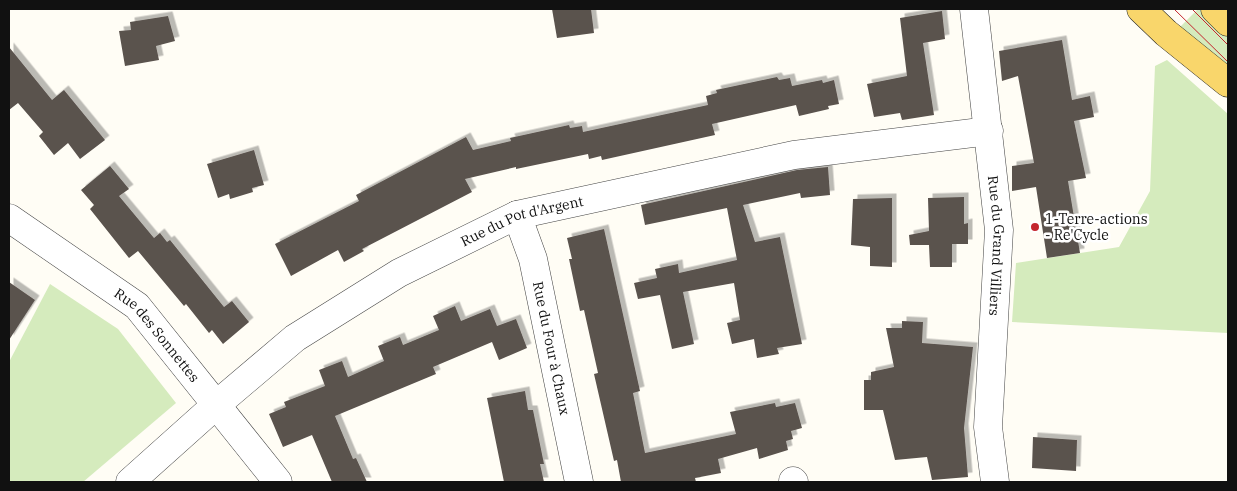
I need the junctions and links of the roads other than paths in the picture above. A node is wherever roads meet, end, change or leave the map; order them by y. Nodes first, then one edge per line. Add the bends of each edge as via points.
1 (974, 9) edge
2 (1141, 9) edge
3 (1215, 9) edge
4 (1228, 22) edge
5 (1228, 83) edge
6 (989, 131) junction
7 (517, 215) junction
8 (9, 218) edge
9 (216, 405) junction
10 (130, 482) edge
11 (278, 482) edge
12 (579, 482) edge
13 (995, 482) edge

1 - 6 street, Rue du Grand Villiers
2 - 5 main road
3 - 4 main road
6 - 7 street, Rue du Pot d'Argent via 794,155
6 - 13 street, Rue du Grand Villiers via 999,230 988,427
7 - 9 street, Rue du Pot d'Argent via 399,272 295,338
7 - 12 street, Rue du Four à Chaux via 533,259
8 - 9 street, Rue des Sonnettes via 137,306
9 - 10 street, Rue du Pot d'Argent
9 - 11 street, Rue des Sonnettes

